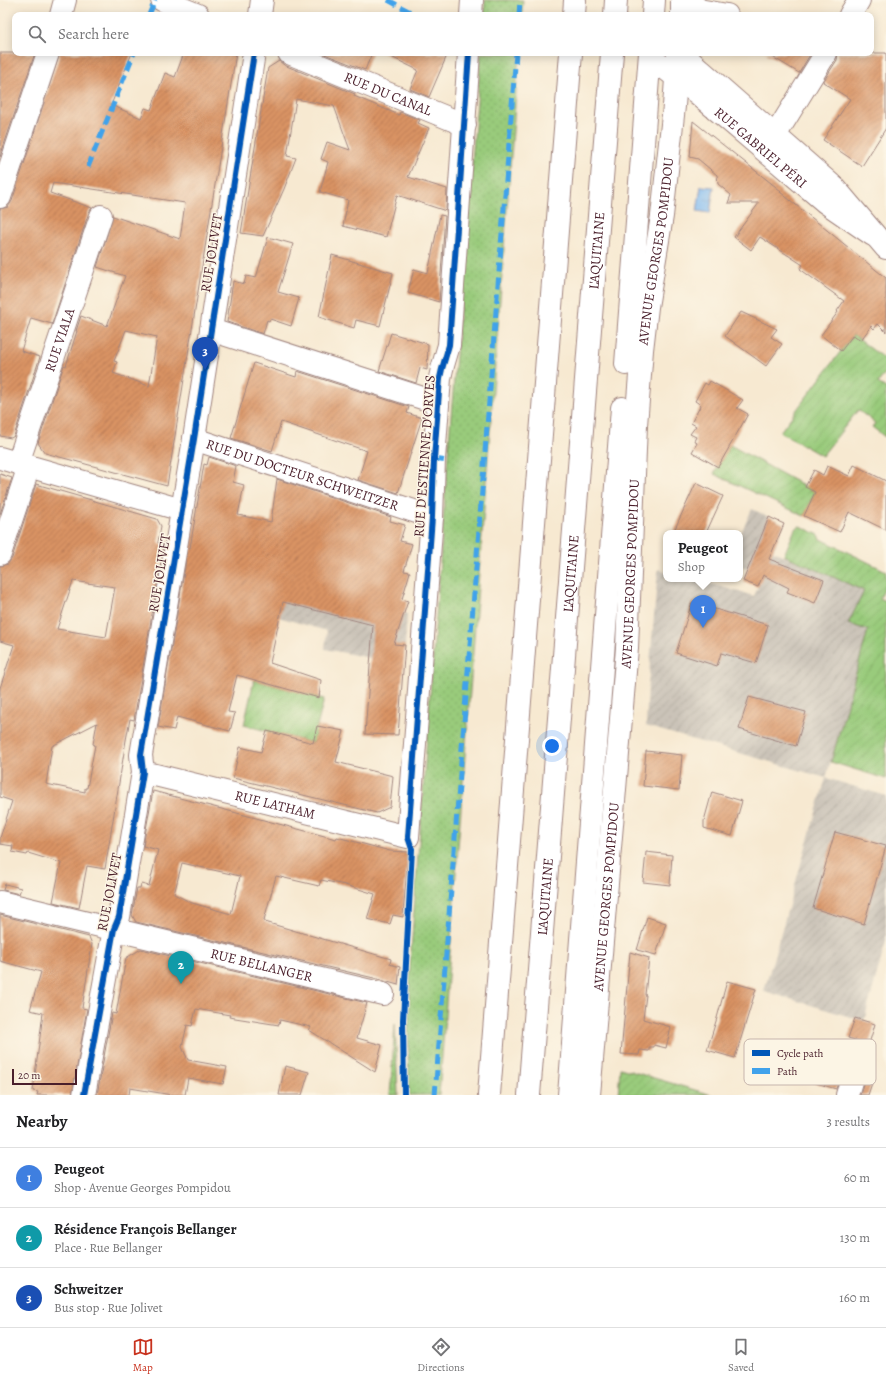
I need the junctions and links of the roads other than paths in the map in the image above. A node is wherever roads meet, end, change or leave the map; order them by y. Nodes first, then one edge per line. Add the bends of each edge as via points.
1 (66, 0) edge
2 (162, 0) edge
3 (262, 0) edge
4 (472, 0) edge
5 (575, 0) edge
6 (616, 0) edge
7 (654, 0) edge
8 (682, 0) edge
9 (689, 0) edge
10 (736, 0) edge
11 (859, 0) edge
12 (61, 12) edge
13 (191, 12) edge
14 (260, 12) edge
15 (471, 12) edge
16 (574, 12) edge
17 (615, 12) edge
18 (653, 12) edge
19 (682, 12) edge
20 (710, 12) edge
21 (729, 12) edge
22 (852, 12) edge
23 (47, 56) edge
24 (254, 56) edge
25 (297, 56) edge
26 (469, 56) edge
27 (571, 56) edge
28 (612, 56) edge
29 (650, 56) edge
30 (651, 56) edge
31 (678, 56) edge
32 (684, 56) edge
33 (824, 56) edge
34 (676, 76) junction
35 (465, 125) junction
36 (770, 143) junction
37 (0, 197) edge
38 (101, 216) dead end
39 (880, 242) edge
40 (211, 330) junction
41 (438, 403) junction
42 (194, 439) junction
43 (16, 462) edge
44 (182, 510) junction
45 (432, 517) junction
46 (0, 554) edge
47 (143, 772) junction
48 (408, 837) joint
49 (0, 902) edge
50 (114, 929) junction
51 (383, 994) dead end
52 (84, 1095) edge
53 (489, 1095) edge
54 (530, 1095) edge
55 (570, 1095) edge
56 (589, 1095) edge

1 - 12 main road
2 - 13 main road
3 - 14 main road
4 - 15 main road
5 - 16 main road
6 - 17 main road
7 - 18 main road
8 - 19 main road
9 - 20 main road via 698,10
10 - 21 main road
11 - 22 main road
23 - 37 main road
24 - 40 main road, RUE JOLIVET
25 - 35 main road, RUE DU CANAL
26 - 35 main road, RUE D'ESTIENNE D'ORVES
27 - 53 main road
28 - 54 main road, L'AQUITAINE
29 - 55 main road, AVENUE GEORGES POMPIDOU
30 - 34 main road, RUE GABRIEL PÉRI
31 - 34 main road, AVENUE GEORGES POMPIDOU
32 - 36 main road, RUE GABRIEL PÉRI
33 - 36 main road
34 - 36 main road, RUE GABRIEL PÉRI
34 - 56 main road, AVENUE GEORGES POMPIDOU via 662,216 642,350 636,425 627,648
35 - 41 main road, RUE D'ESTIENNE D'ORVES via 449,345 442,369
36 - 39 main road, RUE GABRIEL PÉRI via 835,188
38 - 43 main road, RUE VIALA
40 - 41 main road
40 - 42 main road, RUE JOLIVET
41 - 45 main road, RUE D'ESTIENNE D'ORVES
42 - 44 main road, RUE JOLIVET
42 - 45 main road, RUE DU DOCTEUR SCHWEITZER
43 - 44 main road
43 - 46 main road, RUE VIALA
44 - 47 main road, RUE JOLIVET via 141,755
45 - 48 main road, RUE D'ESTIENNE D'ORVES
47 - 48 main road, RUE LATHAM
47 - 50 main road, RUE JOLIVET via 119,917
49 - 50 main road, RUE BELLANGER
50 - 51 main road, RUE BELLANGER
50 - 52 main road, RUE JOLIVET

